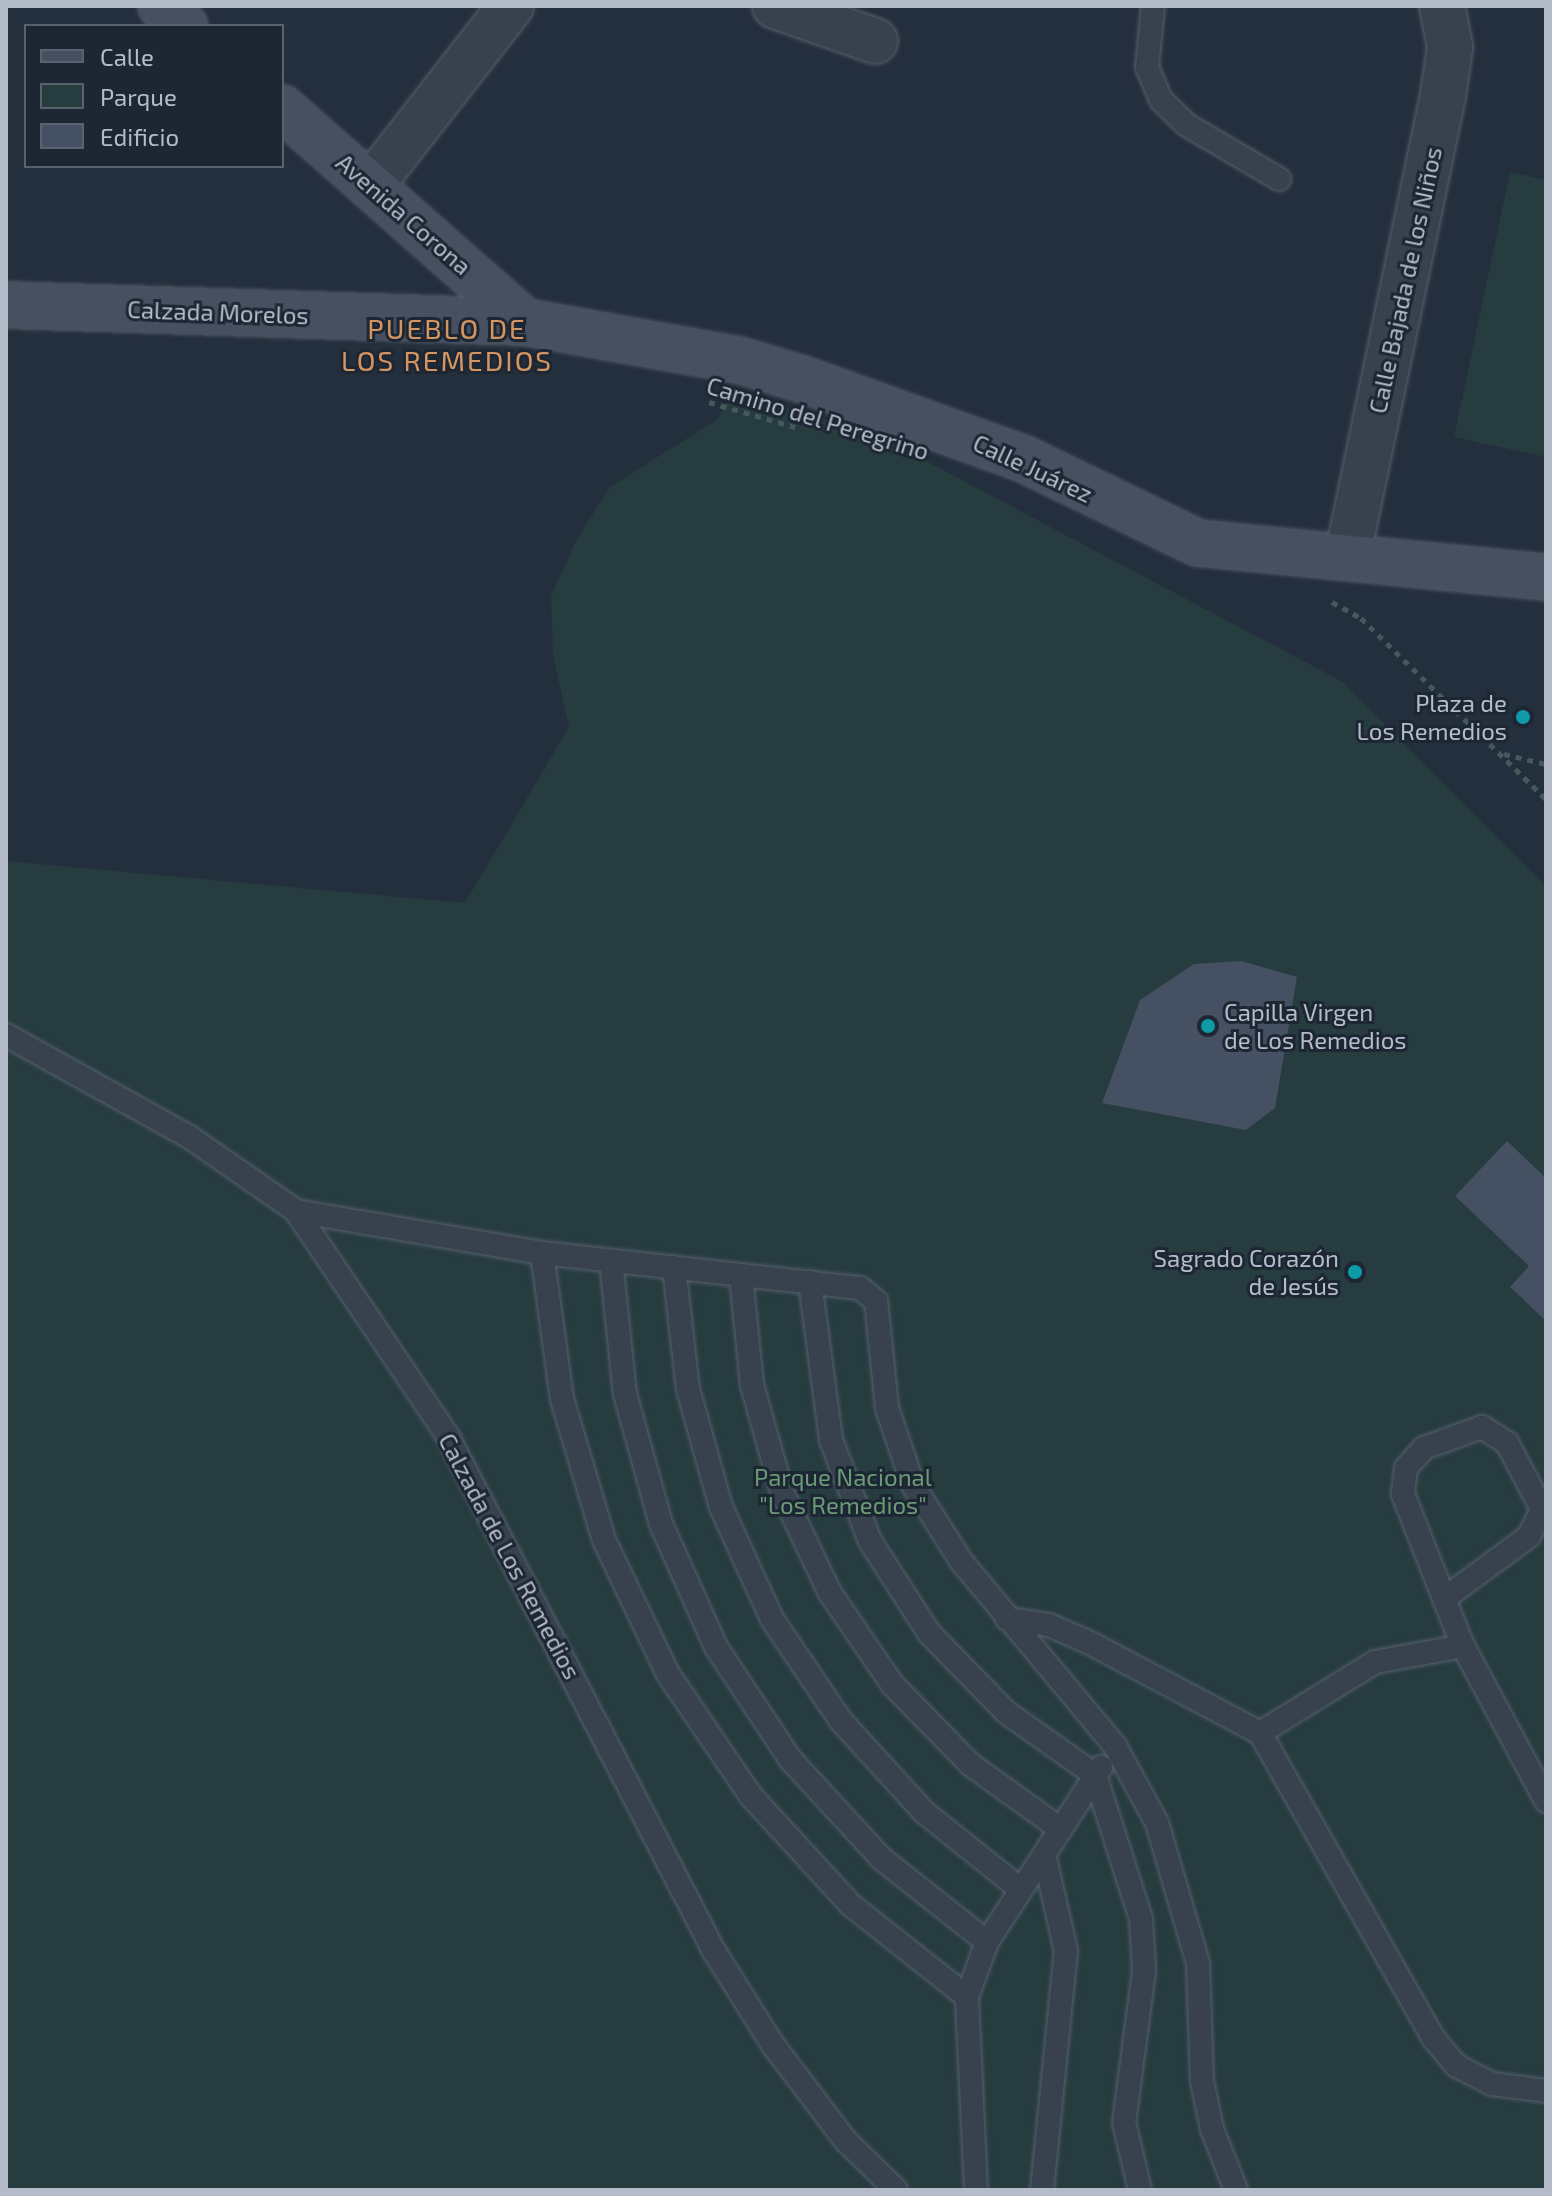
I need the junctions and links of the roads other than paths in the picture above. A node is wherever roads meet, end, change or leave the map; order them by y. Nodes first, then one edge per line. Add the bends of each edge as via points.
1 (161, 6) edge
2 (511, 6) edge
3 (775, 6) edge
4 (1153, 6) edge
5 (1442, 6) edge
6 (183, 24) edge
7 (875, 41) dead end
8 (284, 110) edge
9 (1279, 179) dead end
10 (372, 184) junction
11 (6, 305) edge
12 (525, 322) junction
13 (1348, 554) junction
14 (1546, 577) edge
15 (6, 1035) edge
16 (296, 1211) junction
17 (542, 1253) junction
18 (611, 1261) junction
19 (674, 1267) junction
20 (741, 1275) junction
21 (810, 1282) junction
22 (1445, 1598) junction
23 (1007, 1619) junction
24 (1463, 1646) junction
25 (1260, 1733) junction
26 (1115, 1746) junction
27 (1095, 1775) junction
28 (1546, 1801) edge
29 (1060, 1829) junction
30 (1044, 1854) junction
31 (1020, 1889) junction
32 (987, 1942) junction
33 (967, 1997) junction
34 (1546, 2091) edge
35 (896, 2190) edge
36 (976, 2190) edge
37 (1042, 2190) edge
38 (1140, 2190) edge
39 (1236, 2190) edge

1 - 6 main road
2 - 10 street
3 - 7 street
4 - 9 lane via 1147,67 1161,100 1187,125
5 - 13 street, Calle Bajada de los Niños via 1450,47 1443,95
8 - 10 main road, Avenida Corona
10 - 12 main road, Avenida Corona
11 - 12 main road, Calzada Morelos
12 - 13 main road, Calle Juárez via 739,360 802,379 1024,459 1198,543 1250,553
13 - 14 main road, Calle Juárez
15 - 16 lane, Calzada de Los Remedios via 191,1138
16 - 17 lane
16 - 35 lane, Calzada de Los Remedios via 447,1435 714,1951 773,2045 845,2140
17 - 18 lane
17 - 33 lane via 570,1427 604,1540 668,1674 751,1796 851,1905
18 - 19 lane
18 - 32 lane via 625,1394 661,1524 716,1647 790,1759 861,1836
19 - 20 lane
19 - 31 lane via 688,1389 721,1507 772,1619 851,1733 924,1812
20 - 21 lane
20 - 29 lane via 756,1400 782,1492 830,1593 892,1684 970,1764
21 - 23 lane via 860,1288 876,1301 887,1408 913,1485
21 - 27 lane via 831,1440 870,1541 940,1644 1006,1712
22 - 22 lane via 1403,1494 1406,1468 1424,1448 1482,1427 1507,1443 1542,1509 1529,1536
22 - 24 lane
23 - 25 lane via 1049,1625 1090,1643
23 - 26 lane
24 - 25 lane via 1375,1662
24 - 28 lane
25 - 34 lane via 1434,2039 1457,2066 1492,2084
26 - 27 lane
26 - 39 lane via 1157,1823 1182,1892 1198,1963 1202,2081
27 - 29 lane
27 - 38 lane via 1141,1919 1144,1971 1124,2122
29 - 30 lane
30 - 31 lane
30 - 37 lane via 1066,1951
31 - 32 lane
32 - 33 lane
33 - 36 lane

